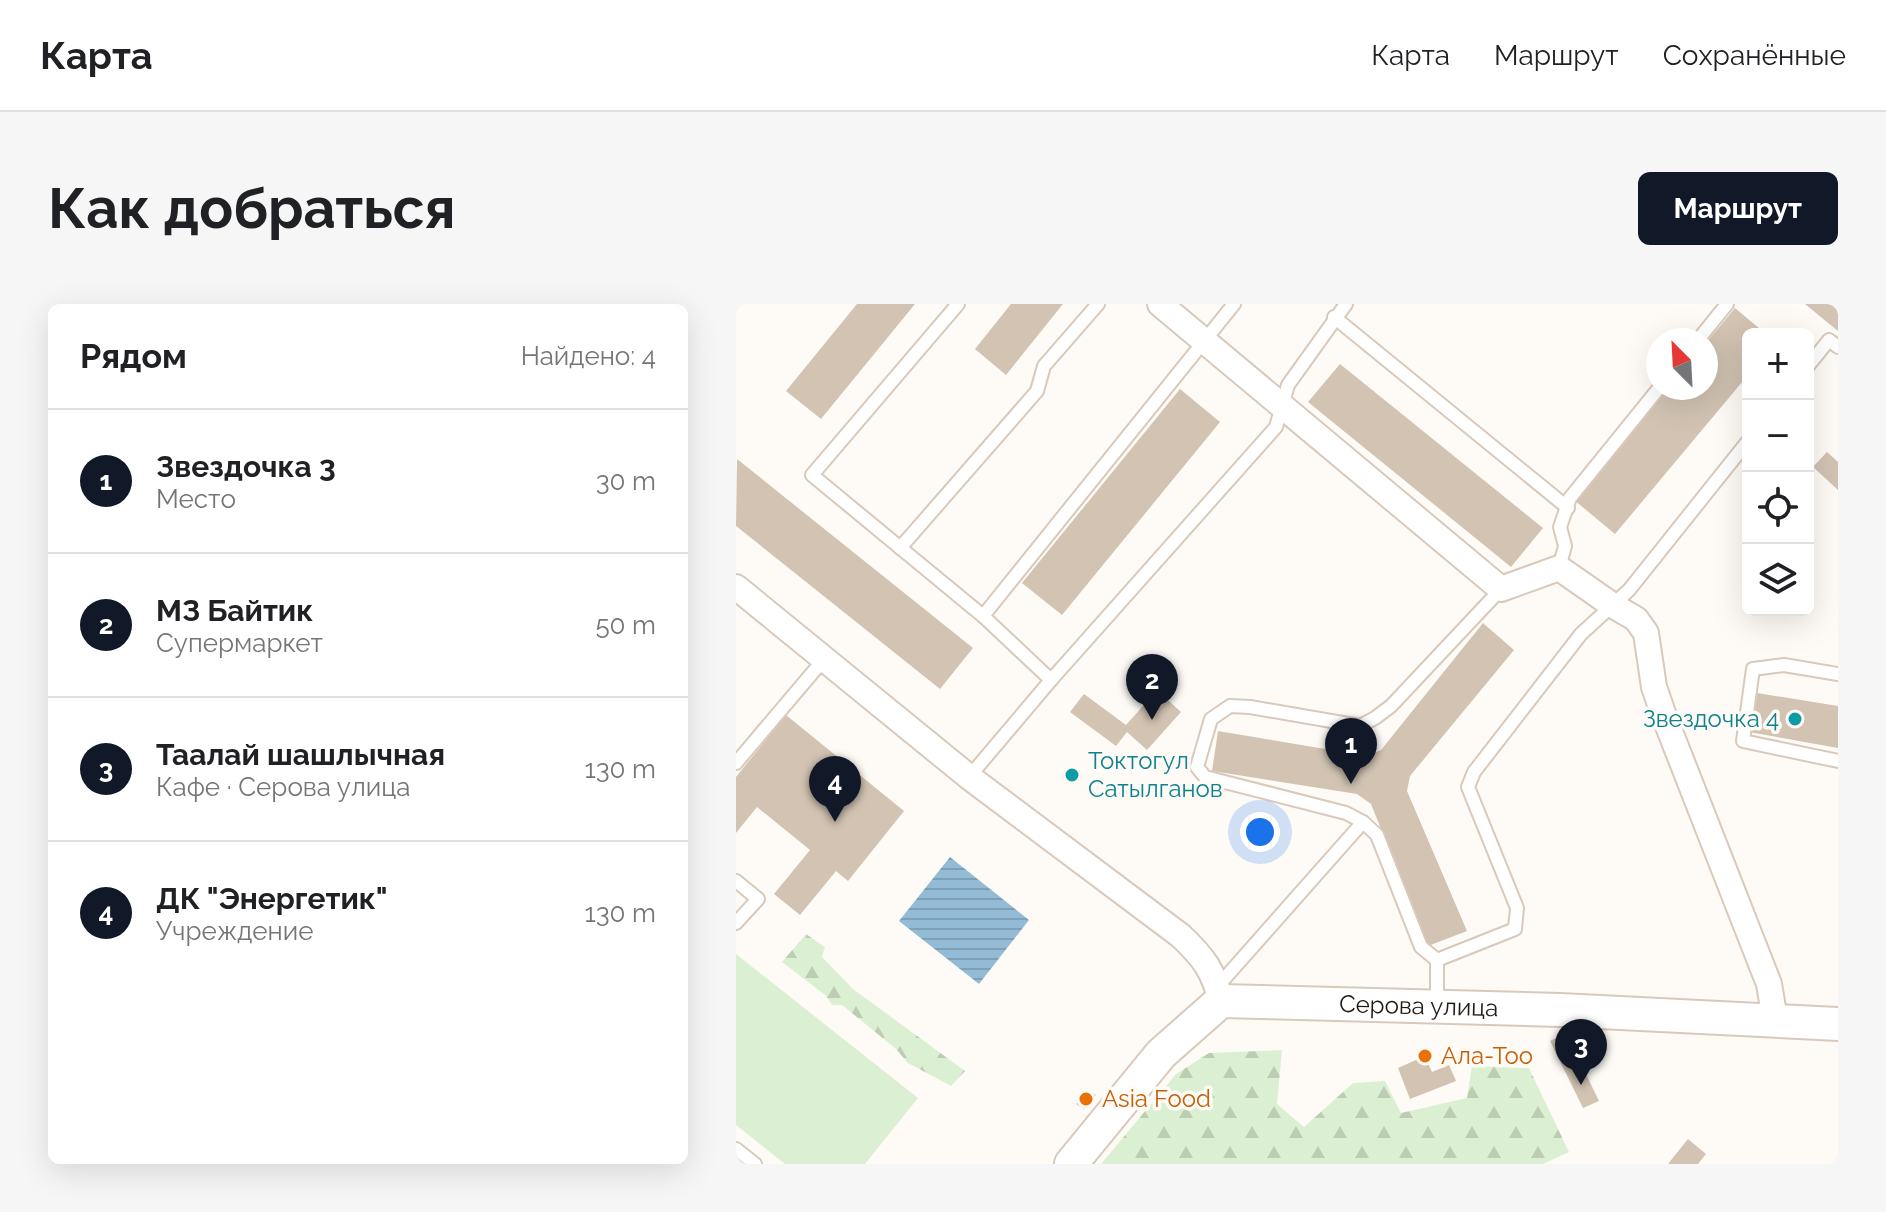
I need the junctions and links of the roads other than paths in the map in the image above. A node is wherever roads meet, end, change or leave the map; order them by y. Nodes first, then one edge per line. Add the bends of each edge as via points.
1 (958, 304) edge
2 (1098, 304) edge
3 (1160, 304) edge
4 (1234, 304) edge
5 (1346, 304) edge
6 (1727, 304) edge
7 (1334, 317) junction
8 (1708, 328) edge
9 (1204, 340) junction
10 (1838, 347) edge
11 (1814, 359) edge
12 (1649, 400) edge
13 (1282, 406) junction
14 (1742, 449) edge
15 (1568, 508) junction
16 (900, 548) junction
17 (1559, 568) junction
18 (736, 587) edge
19 (1501, 589) junction
20 (1612, 605) junction
21 (983, 616) junction
22 (825, 658) junction
23 (1838, 674) edge
24 (1051, 680) junction
25 (1838, 761) edge
26 (736, 763) edge
27 (969, 777) junction
28 (1363, 822) junction
29 (736, 881) edge
30 (736, 923) edge
31 (1437, 960) junction
32 (1219, 994) junction
33 (1437, 1007) junction
34 (1775, 1020) junction
35 (1838, 1024) edge
36 (736, 1149) edge
37 (755, 1164) edge
38 (1071, 1164) edge

1 - 16 lane via 812,475
2 - 16 lane via 1044,366 1037,391
3 - 9 street
4 - 9 lane
5 - 7 lane
6 - 8 lane
7 - 13 lane via 1288,385
7 - 15 lane
9 - 13 street
9 - 21 lane
10 - 11 lane via 1829,340
12 - 15 lane via 1570,498
13 - 19 street
13 - 24 lane via 1276,427
14 - 20 lane
15 - 17 lane via 1560,527 1565,546
16 - 21 lane
17 - 19 street
17 - 20 street
18 - 22 street
19 - 28 lane via 1391,706 1360,726 1230,706 1211,719 1197,767 1205,777
20 - 31 lane via 1581,634 1474,772 1468,787 1517,908 1515,929
20 - 34 street via 1636,619 1646,633 1654,687 1769,984
21 - 24 lane
22 - 26 lane
22 - 27 street
23 - 25 lane via 1784,665 1753,669 1743,741
24 - 27 lane
27 - 32 street via 1181,936 1205,959
28 - 31 lane via 1377,835 1421,947
28 - 32 lane
29 - 30 lane via 758,899
31 - 33 lane
32 - 33 main road, Серова улица
32 - 38 main road via 1161,1054
33 - 34 main road, Серова улица
34 - 35 main road, Серова улица
36 - 37 lane

